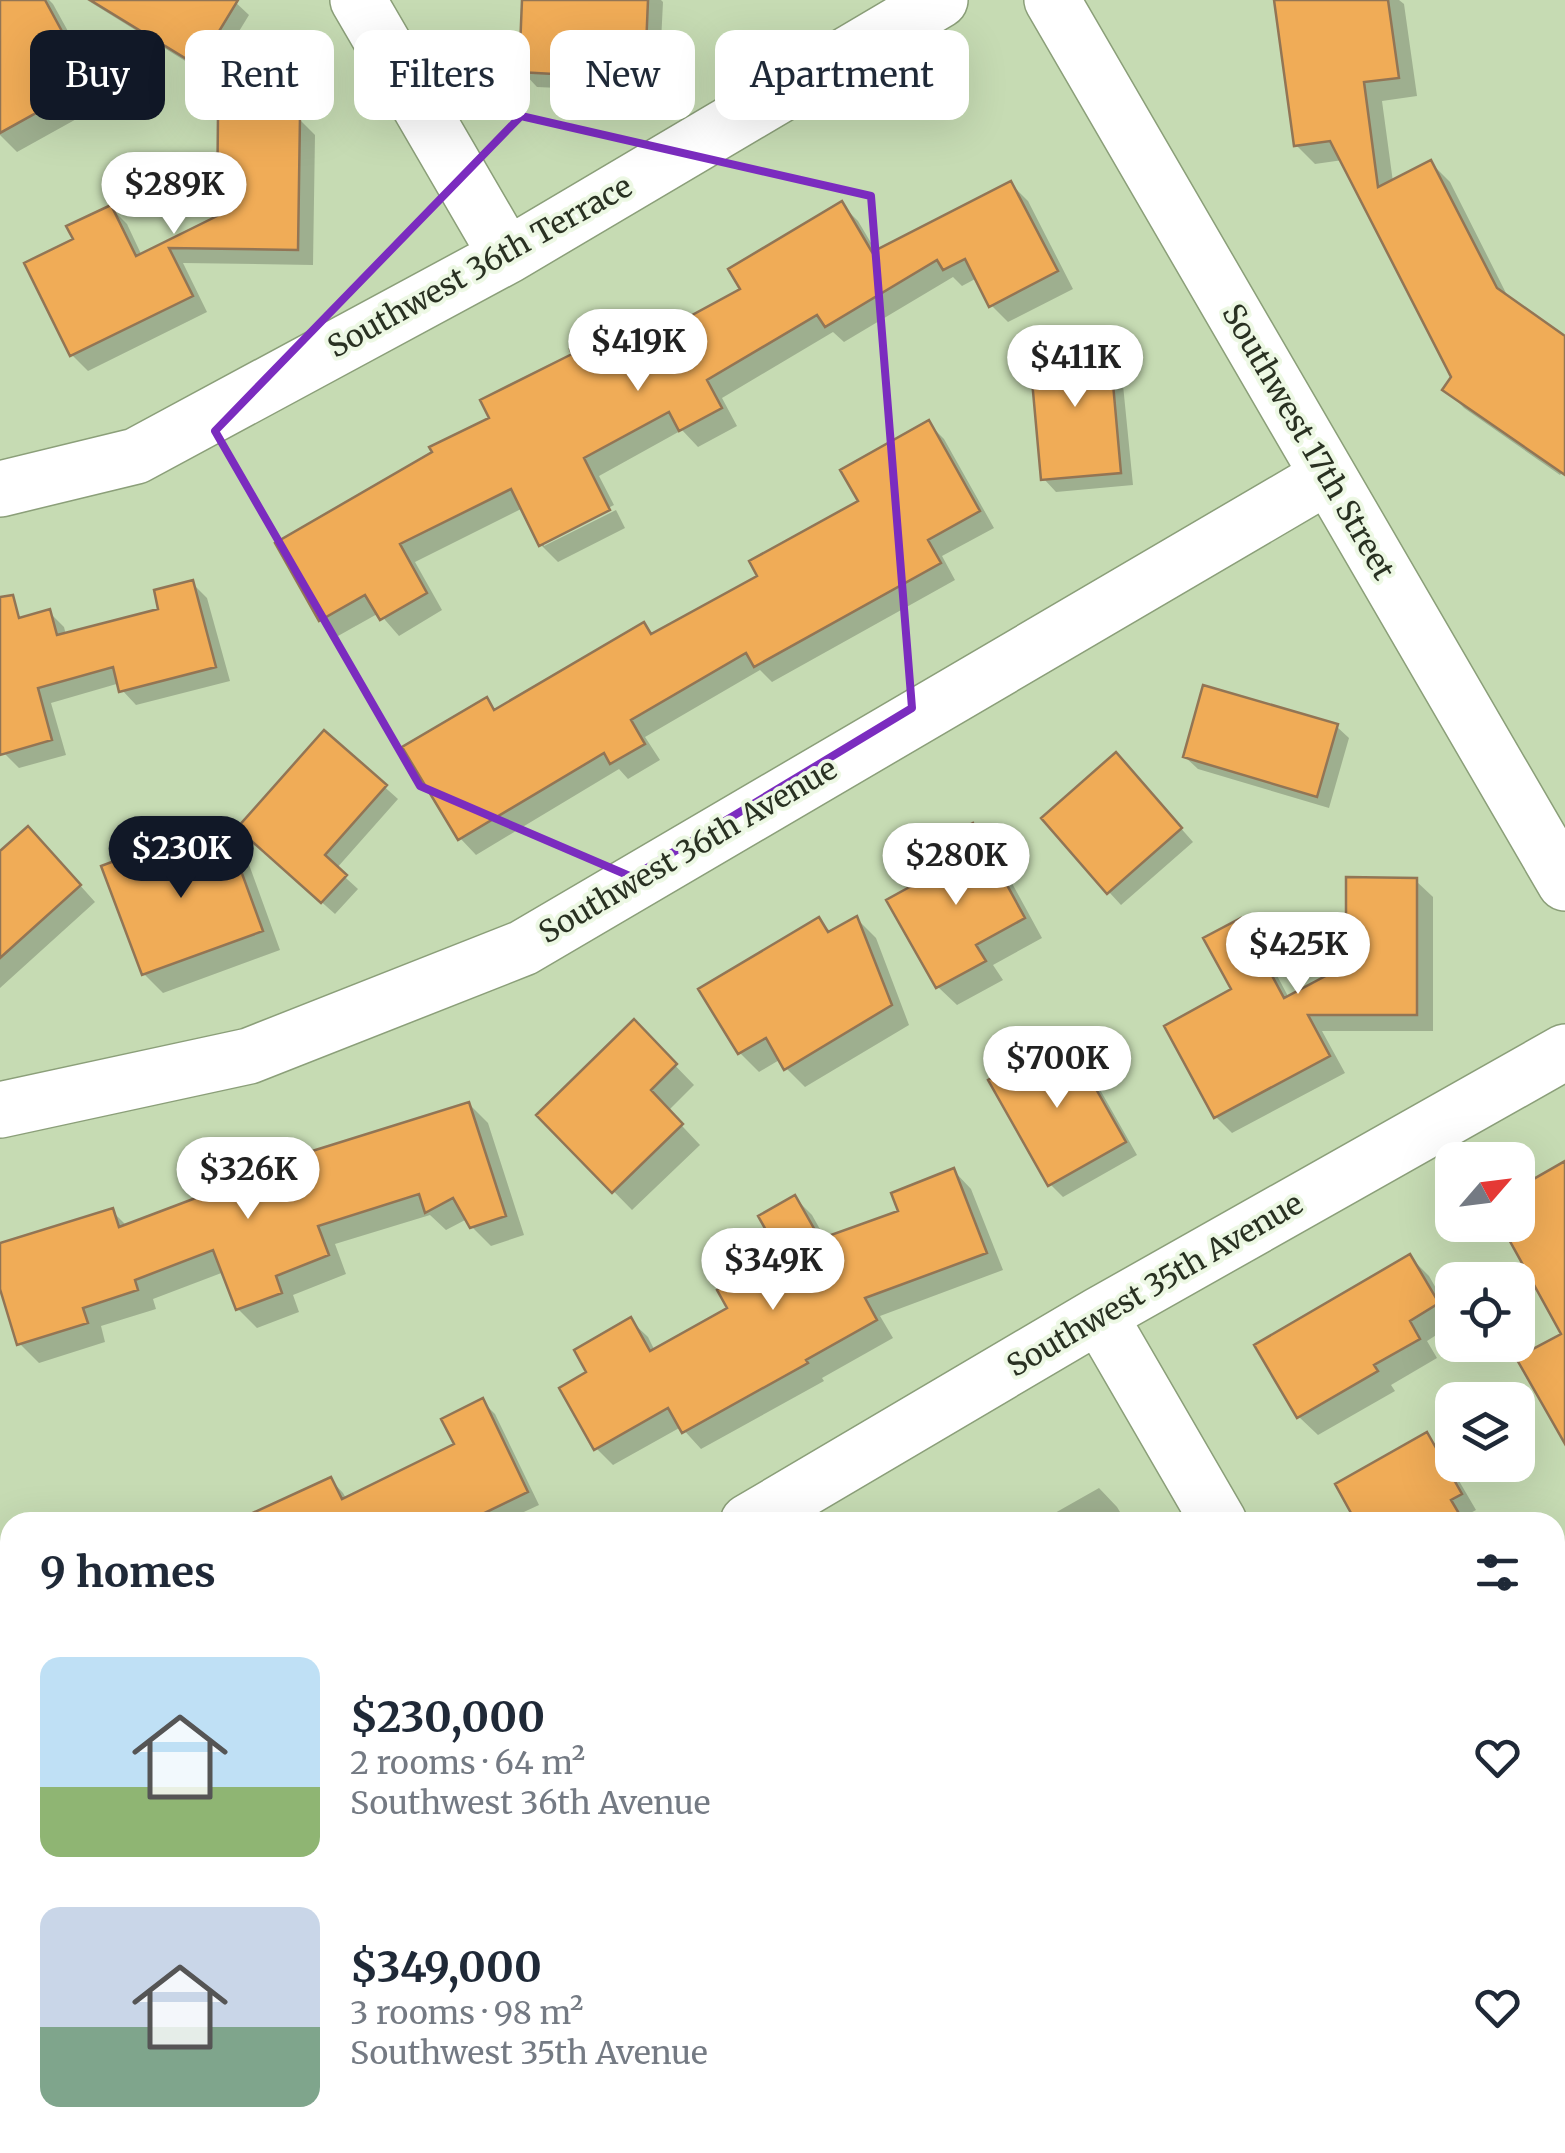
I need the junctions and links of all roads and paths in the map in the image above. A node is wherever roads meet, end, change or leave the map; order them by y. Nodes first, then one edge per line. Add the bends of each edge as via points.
1 (358, 0) edge
2 (940, 0) edge
3 (1052, 0) edge
4 (506, 256) junction
5 (1328, 476) junction
6 (0, 489) edge
7 (1565, 883) edge
8 (1565, 1052) edge
9 (0, 1110) edge
10 (1098, 1315) junction
11 (765, 1512) edge
12 (1212, 1512) edge

1 - 4 street
2 - 4 street, Southwest 36th Terrace
3 - 5 street, Southwest 17th Street
4 - 6 street, Southwest 36th Terrace via 136,456
5 - 7 street, Southwest 17th Street
5 - 9 street, Southwest 36th Avenue via 522,948 249,1056
8 - 10 street, Southwest 35th Avenue
10 - 11 street, Southwest 35th Avenue
10 - 12 street

